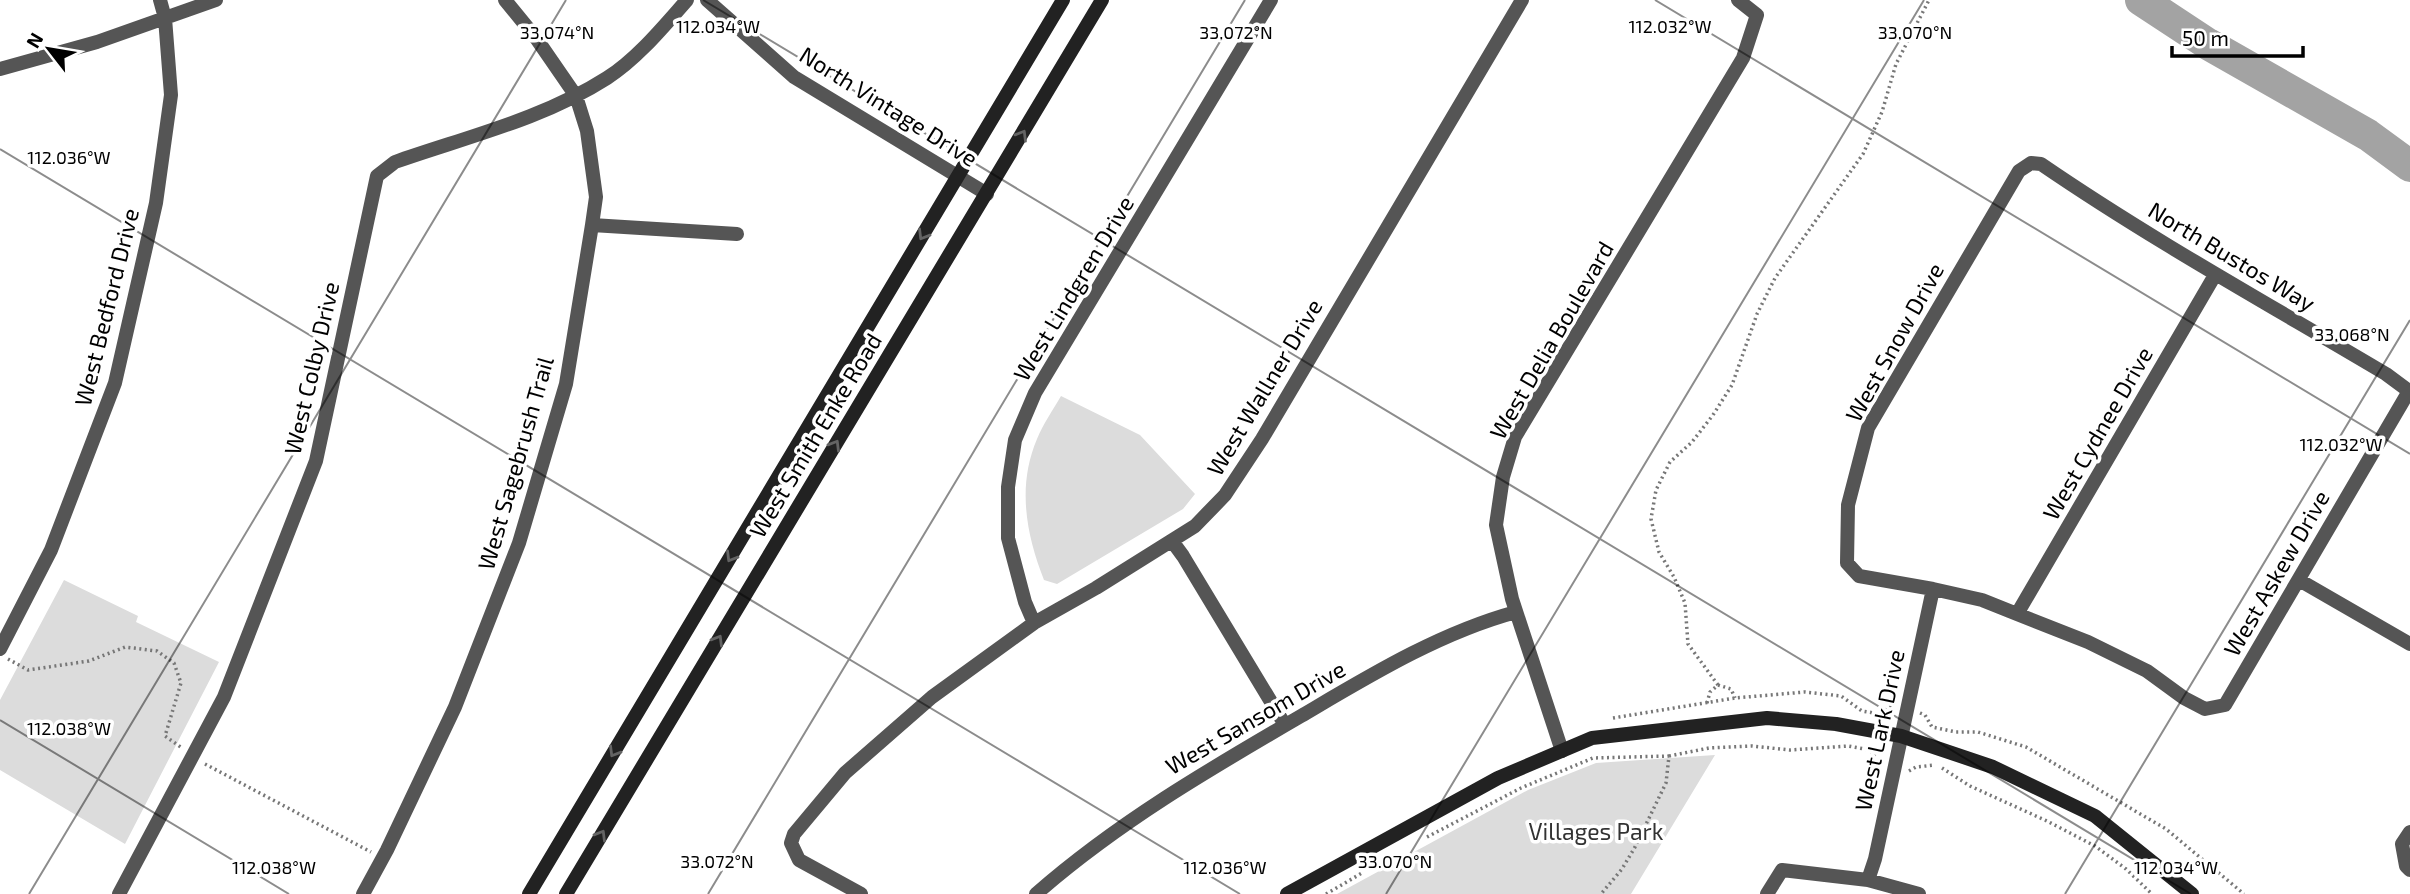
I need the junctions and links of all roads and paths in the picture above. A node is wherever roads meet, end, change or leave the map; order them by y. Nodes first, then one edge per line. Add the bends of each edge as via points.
1 (160, 0) edge
2 (216, 0) edge
3 (505, 0) edge
4 (688, 0) edge
5 (707, 0) edge
6 (1063, 0) edge
7 (1102, 0) edge
8 (1272, 0) edge
9 (1522, 0) edge
10 (1738, 0) edge
11 (1929, 0) edge
12 (165, 18) junction
13 (0, 69) edge
14 (576, 96) junction
15 (2031, 163) joint
16 (958, 177) junction
17 (987, 194) junction
18 (592, 225) junction
19 (737, 234) dead end
20 (2215, 275) junction
21 (2409, 391) edge
22 (1172, 541) junction
23 (2299, 580) junction
24 (1933, 589) junction
25 (1516, 611) junction
26 (2017, 614) junction
27 (1034, 623) junction
28 (2410, 644) edge
29 (0, 649) edge
30 (0, 655) edge
31 (1718, 685) junction
32 (1735, 698) dead end
33 (1707, 703) dead end
34 (1285, 725) junction
35 (1901, 736) junction
36 (1562, 751) junction
37 (1670, 756) junction
38 (192, 757) junction
39 (1895, 768) junction
40 (2406, 838) edge
41 (1420, 841) dead end
42 (383, 858) junction
43 (1372, 867) dead end
44 (2410, 870) edge
45 (1868, 880) junction
46 (119, 894) edge
47 (363, 894) edge
48 (529, 894) edge
49 (566, 894) edge
50 (861, 894) edge
51 (1036, 894) edge
52 (1287, 894) edge
53 (1326, 894) edge
54 (1601, 894) edge
55 (1767, 894) edge
56 (1919, 894) edge
57 (2152, 894) edge
58 (2192, 894) edge

1 - 12 street, West Bedford Drive
2 - 12 street
3 - 14 street, West Sagebrush Trail
4 - 14 street, West Colby Drive via 610,76
5 - 16 street, North Vintage Drive via 793,77
6 - 16 street, West Smith Enke Road
17 -> 7 street, West Smith Enke Road
8 - 27 street, West Lindgren Drive via 1035,393 1015,440 1008,487 1008,538
9 - 22 street, West Wallner Drive via 1262,439 1225,495 1195,526
10 - 25 street, West Delia Boulevard via 1757,15 1743,58 1515,437 1496,525
11 - 31 path via 1896,64 1882,112 1863,153 1775,278 1732,386 1692,442 1670,462 1656,489 1651,519 1659,552 1685,603 1688,644
12 - 13 street
12 - 29 street, West Bedford Drive via 171,94 158,189 115,383 51,550
14 - 18 street, West Sagebrush Trail via 587,131 596,197
14 - 38 street, West Colby Drive via 394,162 377,176 316,461 224,697
15 - 20 street, North Bustos Way via 2041,164
15 - 24 street, West Snow Drive via 2018,171 1868,428 1848,505 1847,563 1859,576
16 - 17 street, North Vintage Drive
16 -> 48 street, West Smith Enke Road
49 -> 17 street, West Smith Enke Road
18 - 19 street
18 - 42 street, West Sagebrush Trail via 566,384 519,543 455,707
20 - 21 street, North Bustos Way
20 - 26 street, West Cydnee Drive
21 - 23 street, West Askew Drive
22 - 27 street, West Wallner Drive
22 - 34 street
23 - 26 street, West Askew Drive via 2225,705 2205,709 2147,671
23 - 28 street
24 - 26 street
24 - 35 street, West Lark Drive
25 - 34 street, West Sansom Drive via 1449,636
25 - 36 street, West Delia Boulevard
27 - 50 street, West Wallner Drive via 932,697 845,773 794,834 791,843 799,860
30 - 38 path via 28,670 89,661 125,648 157,651 174,663 181,683 165,736
31 - 32 path via 1731,689
31 - 33 path
34 - 51 street, West Sansom Drive via 1170,793 1100,841
35 - 36 street via 1768,718 1592,738
35 - 39 street, West Lark Drive
35 - 58 street via 1993,767 2095,816
36 - 52 street via 1498,778
37 - 39 path via 1709,748 1848,746 1870,750 1880,764
37 - 41 path via 1592,758 1521,788
37 - 54 path via 1666,783 1635,847
38 - 42 path
38 - 46 street, West Colby Drive
39 - 45 street, West Lark Drive
39 - 57 path via 1908,772 1932,764 1945,769 1970,786 2095,846
40 - 44 street
42 - 47 street, West Sagebrush Trail
43 - 53 path
45 - 55 street via 1782,870
45 - 56 street

